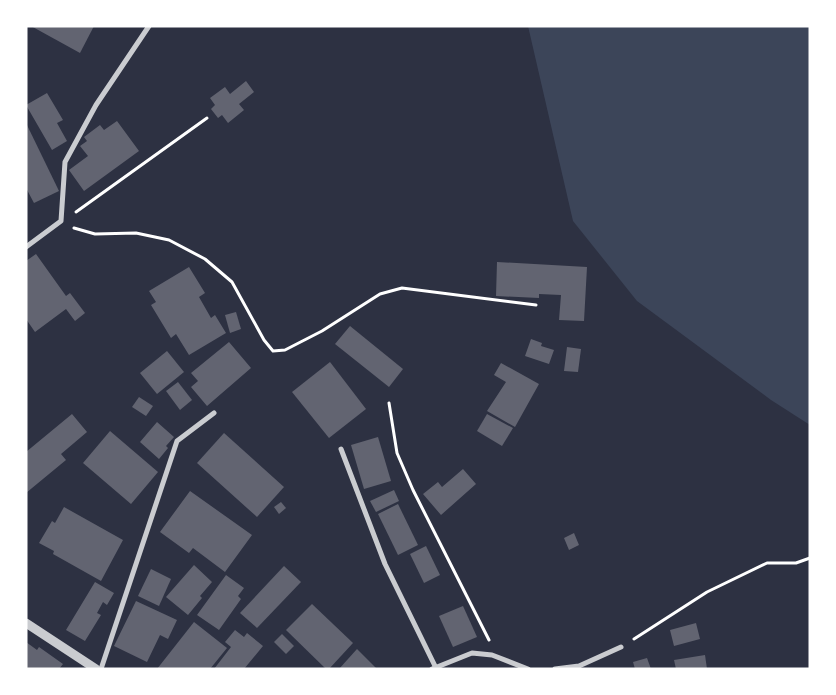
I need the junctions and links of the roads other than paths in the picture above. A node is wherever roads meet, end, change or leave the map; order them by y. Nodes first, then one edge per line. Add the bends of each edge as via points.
1 (149, 26) edge
2 (26, 247) edge
3 (214, 413) dead end
4 (341, 449) dead end
5 (26, 623) edge
6 (620, 647) road end
7 (433, 667) edge
8 (96, 669) edge
9 (101, 669) edge
10 (528, 669) edge
11 (554, 669) edge

1 - 2 street via 96,105 65,162 60,222
3 - 9 street via 177,441
4 - 7 street via 385,564
5 - 8 street
6 - 11 street via 579,666
7 - 10 street via 472,652 492,655

